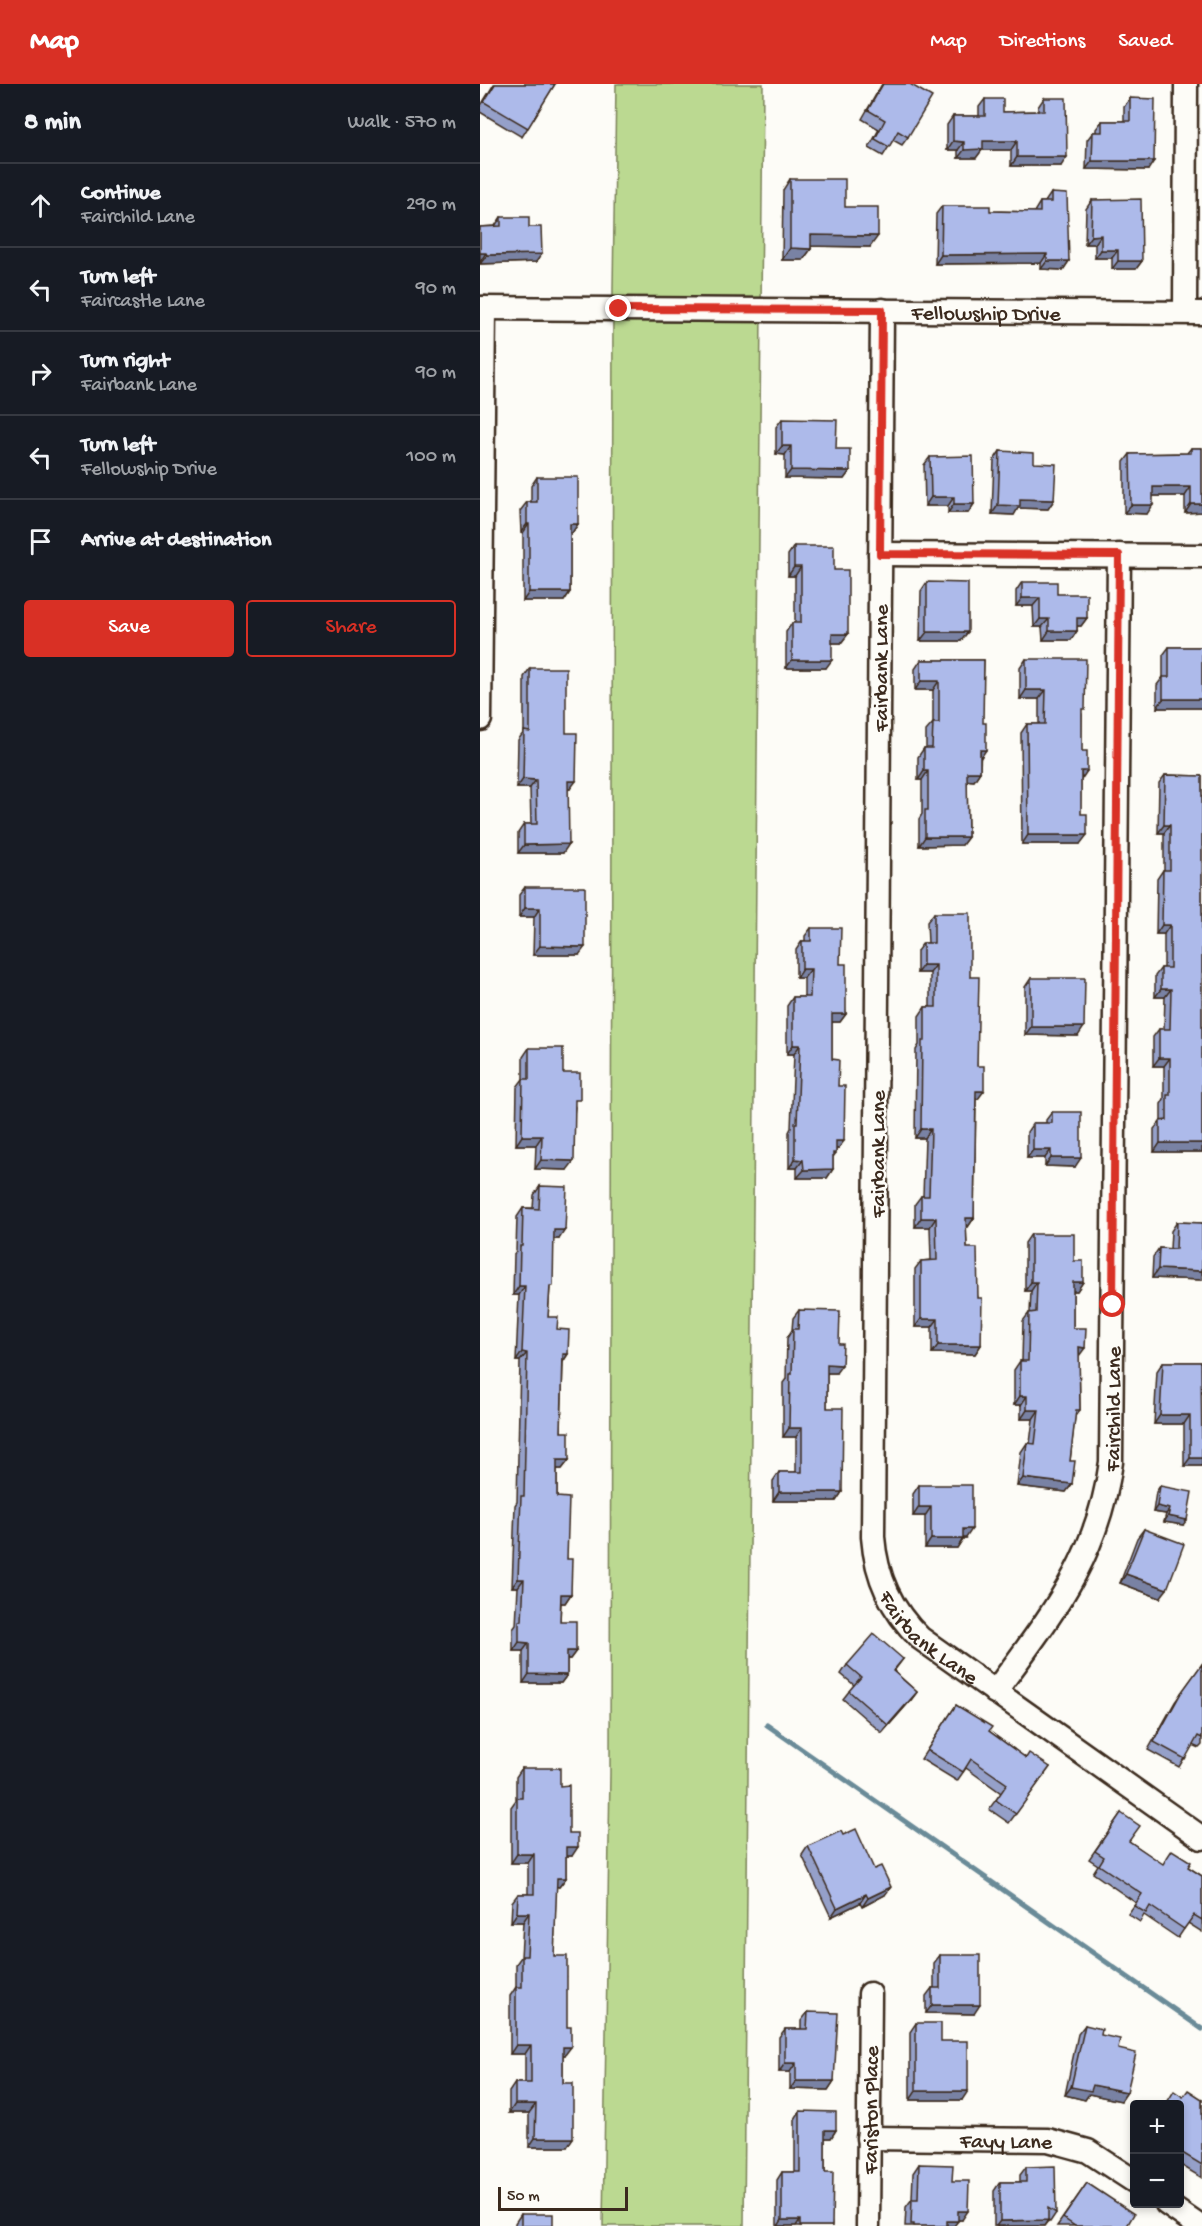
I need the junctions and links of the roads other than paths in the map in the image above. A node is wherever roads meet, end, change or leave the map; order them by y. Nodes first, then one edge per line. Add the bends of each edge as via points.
1 (1186, 84) edge
2 (482, 308) edge
3 (882, 310) junction
4 (1194, 313) edge
5 (481, 550) edge
6 (880, 554) junction
7 (1119, 555) junction
8 (1202, 556) edge
9 (480, 719) edge
10 (995, 1692) junction
11 (1198, 1827) edge
12 (870, 1994) dead end
13 (868, 2138) junction
14 (1130, 2178) edge
15 (868, 2226) edge

1 - 4 street
2 - 3 street, Fellowship Drive
2 - 5 street
3 - 4 street, Fellowship Drive
3 - 6 street, Fairbank Lane
5 - 9 street
6 - 7 street
6 - 10 street, Fairbank Lane via 874,1549 884,1587 902,1620 931,1647
7 - 8 street
7 - 10 street, Fairchild Lane via 1112,1462 1101,1513 1080,1566 1059,1604
10 - 11 street, Fairbank Lane
12 - 13 street, Fariston Place
13 - 14 street, Fayy Lane via 1048,2139 1088,2151
13 - 15 street, Fariston Place

